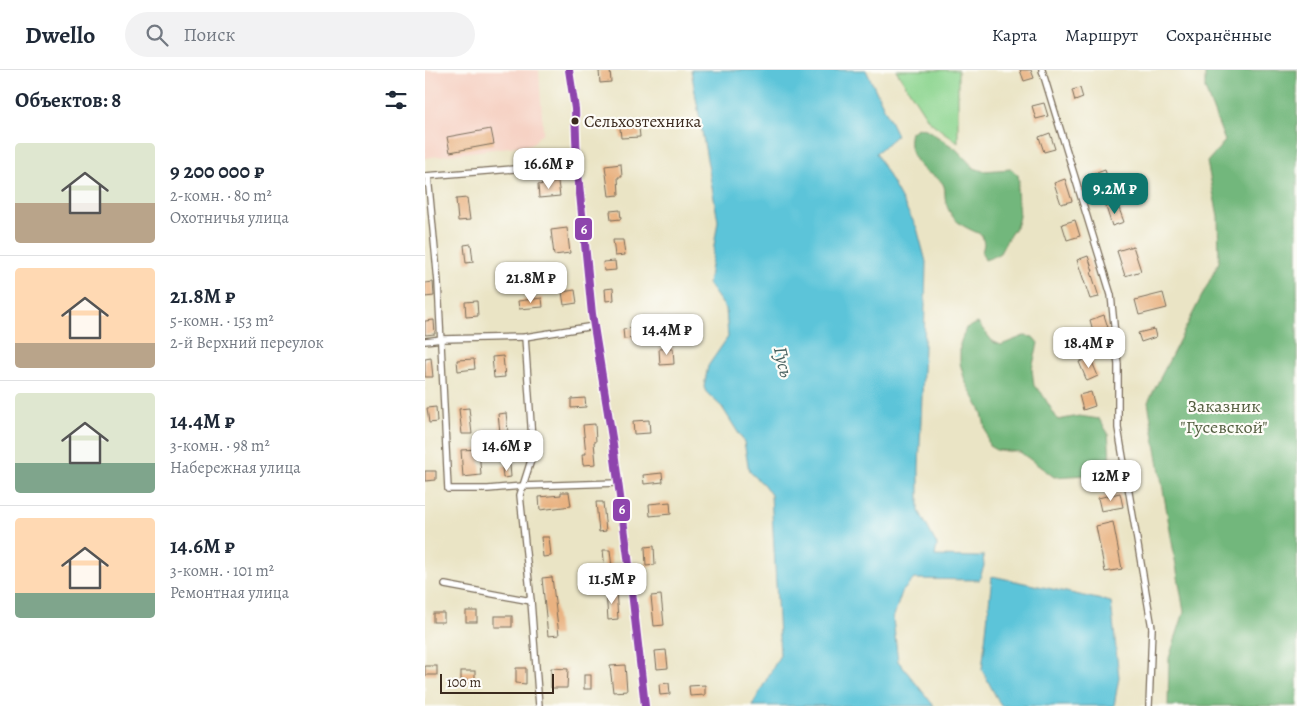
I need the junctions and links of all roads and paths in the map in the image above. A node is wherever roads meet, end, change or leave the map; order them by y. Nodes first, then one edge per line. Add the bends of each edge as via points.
1 (569, 70) edge
2 (1042, 70) edge
3 (577, 164) junction
4 (426, 176) edge
5 (594, 326) junction
6 (525, 337) junction
7 (442, 339) junction
8 (425, 341) edge
9 (618, 483) junction
10 (523, 486) junction
11 (445, 586) dead end
12 (531, 601) junction
13 (539, 706) edge
14 (645, 706) edge
15 (1149, 706) edge

1 - 3 street via 575,109
2 - 15 street via 1111,295 1118,366 1118,428 1152,628
3 - 4 street
3 - 5 street
4 - 7 street
5 - 6 street
5 - 9 street
6 - 7 street
6 - 10 street via 533,454
7 - 8 street
7 - 10 street via 448,489
9 - 10 street
9 - 14 street
10 - 12 street via 520,495
11 - 12 street
12 - 13 street

